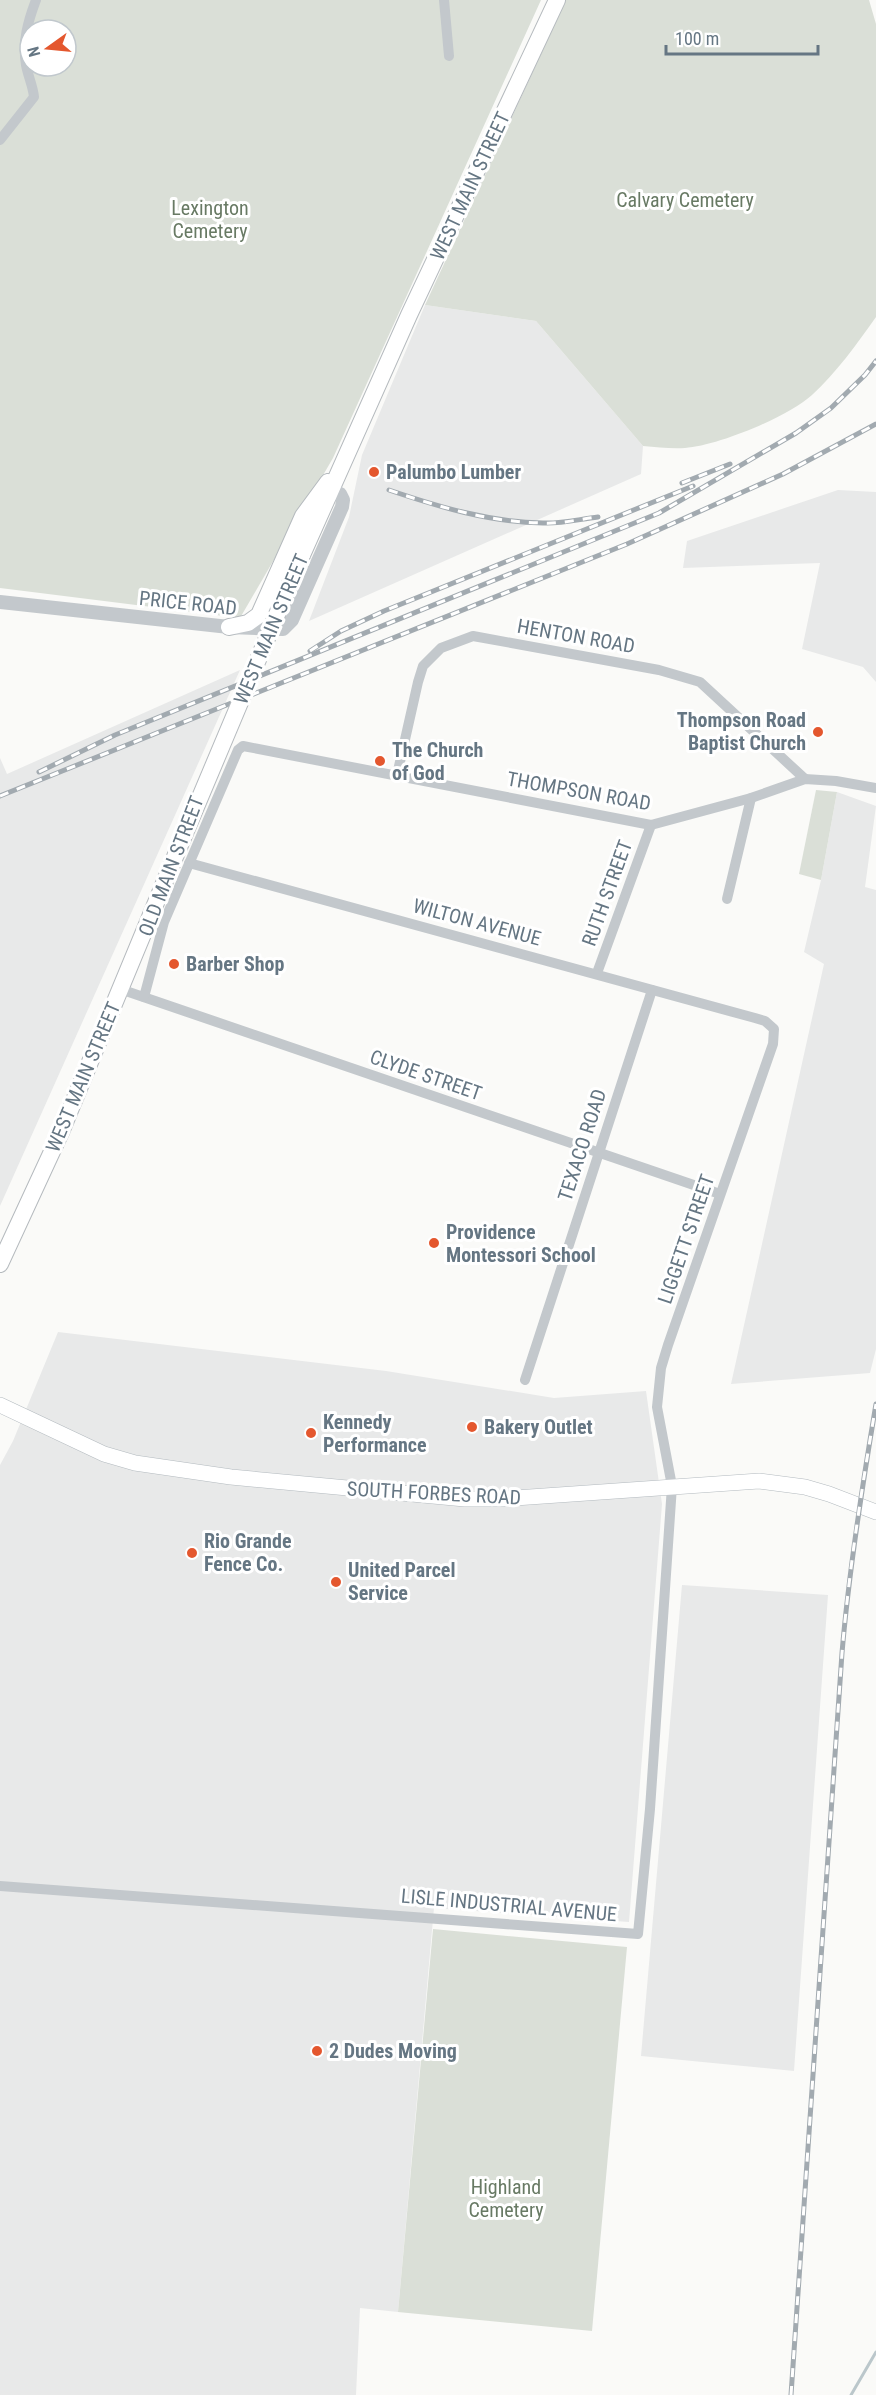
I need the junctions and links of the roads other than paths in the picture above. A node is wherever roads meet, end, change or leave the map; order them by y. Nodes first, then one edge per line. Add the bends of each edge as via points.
1 (36, 0) edge
2 (444, 0) edge
3 (557, 0) edge
4 (449, 56) dead end
5 (0, 140) edge
6 (344, 459) junction
7 (330, 490) junction
8 (0, 602) edge
9 (229, 627) junction
10 (238, 750) joint
11 (397, 776) junction
12 (805, 778) junction
13 (876, 788) edge
14 (751, 798) junction
15 (651, 825) junction
16 (180, 863) junction
17 (727, 899) dead end
18 (597, 973) junction
19 (120, 989) junction
20 (652, 990) junction
21 (144, 997) junction
22 (756, 1018) joint
23 (598, 1153) junction
24 (720, 1194) junction
25 (0, 1264) edge
26 (525, 1380) dead end
27 (0, 1405) edge
28 (672, 1486) junction
29 (876, 1512) edge
30 (0, 1886) edge

1 - 5 street via 26,27 26,64 34,98
2 - 4 street
3 - 6 main road, WEST MAIN STREET
6 - 7 main road, WEST MAIN STREET
6 - 9 main road via 303,516 259,615 249,623
7 - 9 street, PRICE ROAD via 340,494 342,507 292,620 276,630
7 - 16 main road, WEST MAIN STREET, bridge
8 - 9 street, PRICE ROAD
10 - 11 street, THOMPSON ROAD via 249,746
10 - 16 street, OLD MAIN STREET
11 - 12 street, HENTON ROAD via 423,666 441,648 473,636 659,670 700,682
11 - 15 street, THOMPSON ROAD
12 - 13 street, THOMPSON ROAD
12 - 14 street, THOMPSON ROAD
14 - 15 street, THOMPSON ROAD
14 - 17 street
15 - 18 street, RUTH STREET
16 - 18 street, WILTON AVENUE
16 - 19 main road, WEST MAIN STREET
16 - 21 street, OLD MAIN STREET
18 - 20 street, WILTON AVENUE
19 - 21 street, CLYDE STREET
19 - 25 main road, WEST MAIN STREET via 57,1142
20 - 22 street, WILTON AVENUE
20 - 23 street, TEXACO ROAD
21 - 23 street, CLYDE STREET
22 - 24 street, LIGGETT STREET via 771,1025 774,1044
23 - 24 street, CLYDE STREET
23 - 26 street, TEXACO ROAD
24 - 28 street, LIGGETT STREET via 668,1345 658,1387 657,1407
27 - 28 main road, SOUTH FORBES ROAD via 104,1454 162,1468 231,1477 465,1498 539,1498
28 - 29 main road, SOUTH FORBES ROAD via 759,1480 829,1494
28 - 30 street, LISLE INDUSTRIAL AVENUE via 638,1934

